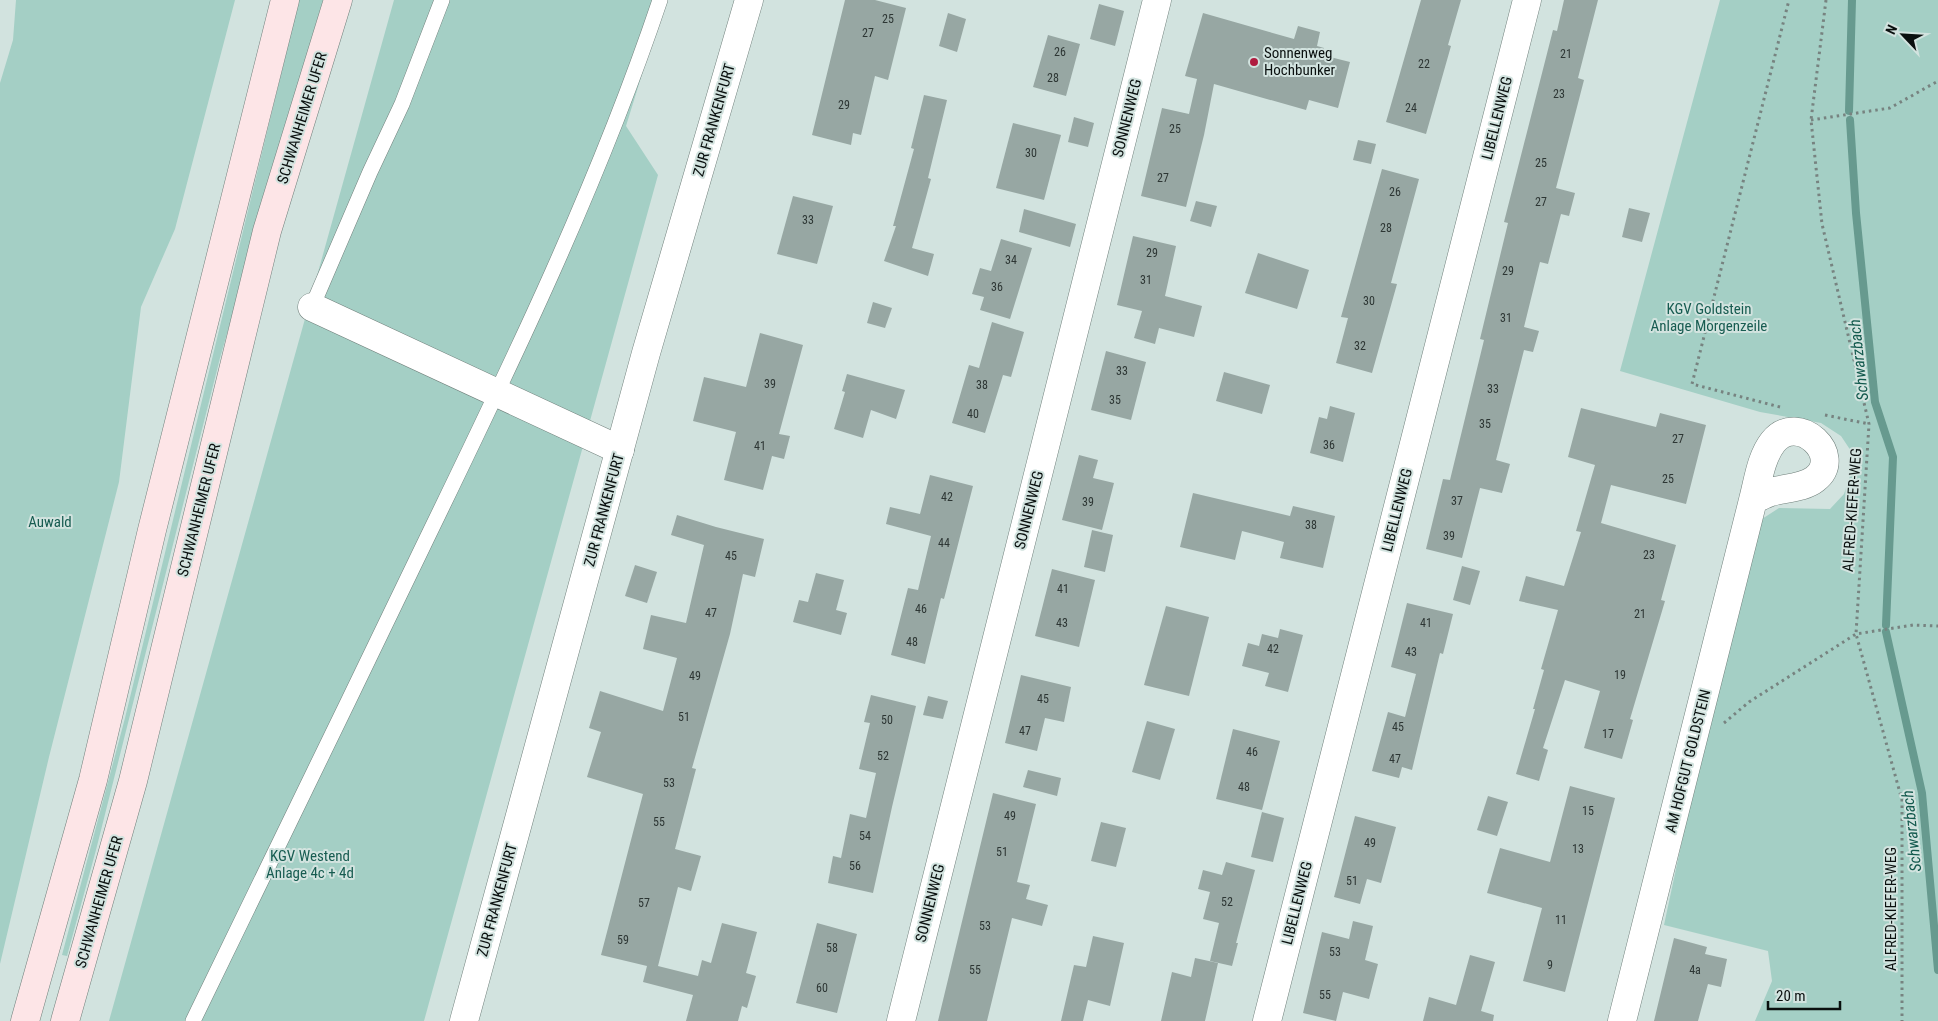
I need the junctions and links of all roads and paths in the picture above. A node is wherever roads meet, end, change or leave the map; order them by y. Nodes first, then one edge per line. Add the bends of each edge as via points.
1 (285, 0) edge
2 (338, 0) edge
3 (442, 0) edge
4 (660, 0) edge
5 (749, 0) edge
6 (1157, 0) edge
7 (1527, 0) edge
8 (1789, 0) edge
9 (1826, 0) edge
10 (1938, 81) edge
11 (1811, 120) junction
12 (312, 307) joint
13 (498, 394) junction
14 (1762, 404) dead end
15 (620, 450) junction
16 (1753, 500) dead end
17 (1938, 626) edge
18 (1856, 634) junction
19 (1720, 727) dead end
20 (25, 1021) edge
21 (65, 1021) edge
22 (193, 1021) edge
23 (464, 1021) edge
24 (901, 1021) edge
25 (1267, 1021) edge
26 (1622, 1021) edge
27 (1902, 1021) edge

1 - 20 main road via 93,780
2 - 21 main road, SCHWANHEIMER UFER via 267,231 133,781
3 - 12 lane via 402,104
4 - 13 lane via 604,147
5 - 15 street, ZUR FRANKENFURT
6 - 24 street, SONNENWEG
7 - 25 street, LIBELLENWEG
8 - 14 path via 1692,384
9 - 11 path, ALFRED-KIEFER-WEG
10 - 11 path via 1890,108
11 - 18 path, ALFRED-KIEFER-WEG via 1822,224 1869,424
12 - 13 street
13 - 15 street
13 - 22 lane
15 - 23 street, ZUR FRANKENFURT
16 - 26 street, AM HOFGUT GOLDSTEIN
17 - 18 path via 1913,625
18 - 19 path via 1749,702
18 - 27 path, ALFRED-KIEFER-WEG via 1902,800

